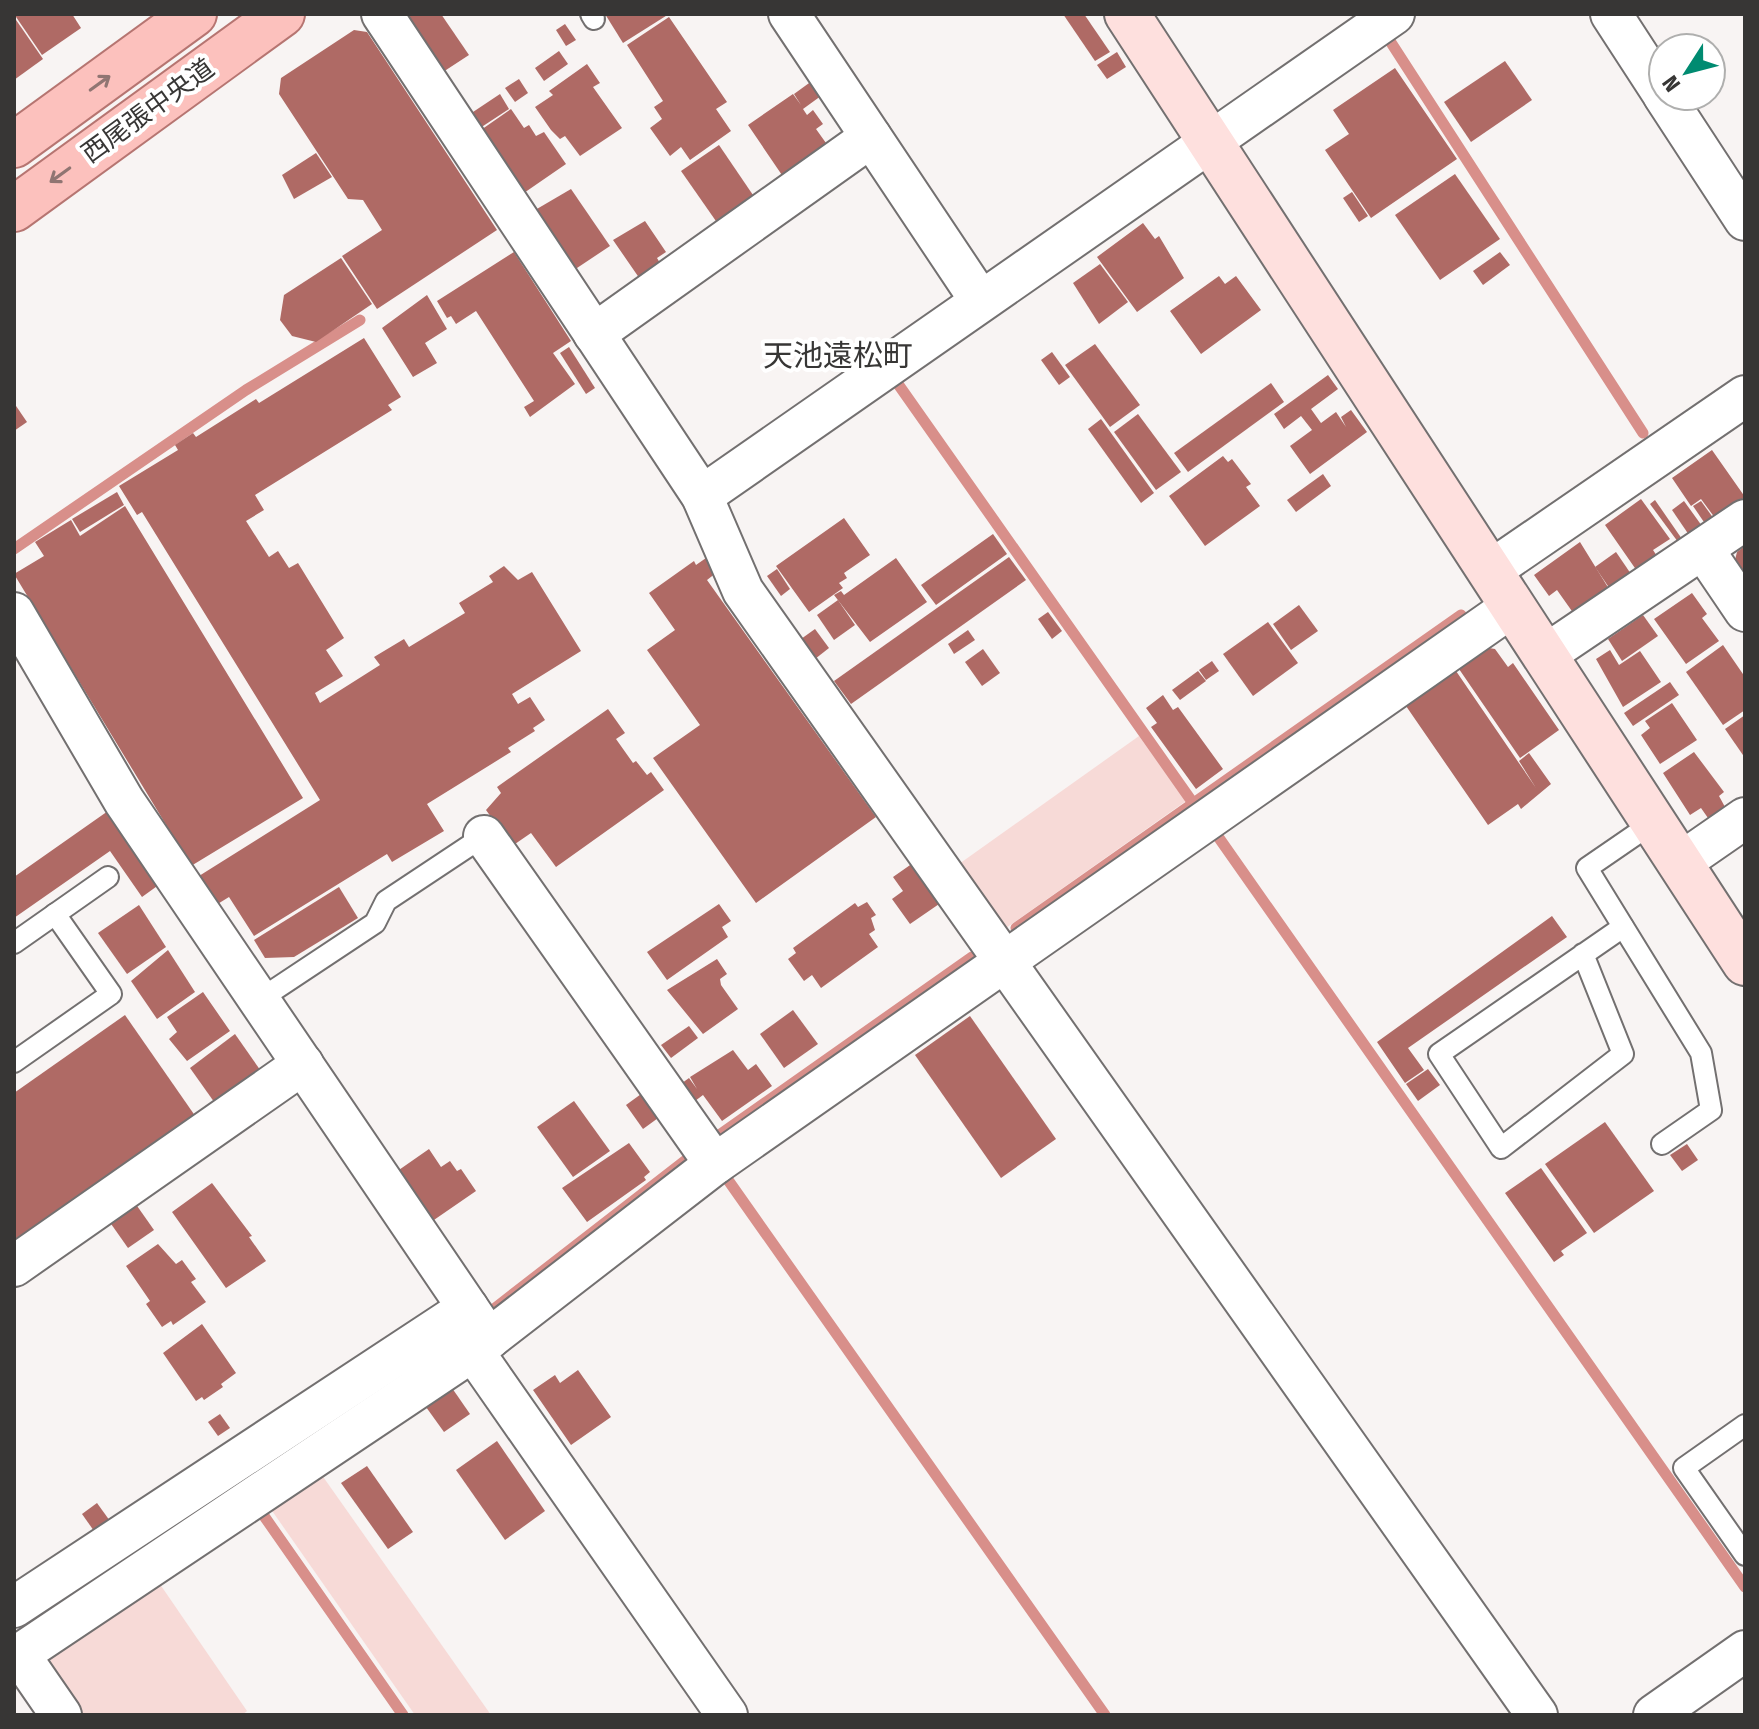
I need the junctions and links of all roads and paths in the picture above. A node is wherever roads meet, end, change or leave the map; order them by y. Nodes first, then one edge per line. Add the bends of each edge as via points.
1 (282, 14) edge
2 (382, 14) edge
3 (789, 14) edge
4 (1127, 14) edge
5 (1394, 14) edge
6 (1611, 14) edge
7 (182, 17) edge
8 (1647, 69) edge
9 (1675, 112) edge
10 (871, 137) junction
11 (1209, 140) junction
12 (14, 145) edge
13 (14, 209) edge
14 (1745, 220) edge
15 (980, 300) junction
16 (594, 334) junction
17 (1745, 396) edge
18 (702, 496) junction
19 (1745, 520) edge
20 (1703, 549) junction
21 (1502, 588) junction
22 (1745, 611) edge
23 (14, 613) edge
24 (1545, 655) junction
25 (1745, 818) edge
26 (1654, 822) junction
27 (484, 836) joint
28 (1680, 863) junction
29 (108, 877) dead end
30 (55, 914) junction
31 (1623, 927) junction
32 (14, 943) edge
33 (1583, 954) junction
34 (1007, 960) junction
35 (1745, 963) edge
36 (259, 1000) junction
37 (14, 1062) edge
38 (303, 1064) junction
39 (1662, 1144) dead end
40 (715, 1164) junction
41 (14, 1266) edge
42 (477, 1333) junction
43 (1745, 1425) edge
44 (1745, 1555) edge
45 (14, 1607) edge
46 (19, 1646) edge
47 (1745, 1651) edge
48 (61, 1715) edge
49 (727, 1715) edge
50 (1537, 1715) edge
51 (1654, 1715) edge

1 -> 13 main road, 西尾張中央道
2 - 16 street
3 - 10 street
4 - 11 street
5 - 11 street
6 - 8 street
12 -> 7 main road, 西尾張中央道
9 - 14 street
10 - 15 street
10 - 16 street
11 - 15 street
11 - 21 street
15 - 18 street
16 - 18 street
17 - 21 street
18 - 34 street via 743,591
19 - 20 street
20 - 22 street
20 - 24 street
21 - 24 street
21 - 34 street
23 - 36 street via 124,801
24 - 26 street
25 - 28 street
26 - 28 street
26 - 31 lane via 1587,868
27 - 36 lane via 386,901 375,923
27 - 40 street
28 - 35 street
29 - 30 lane
30 - 32 lane
30 - 37 lane via 111,994
31 - 33 lane
31 - 39 lane via 1701,1053 1711,1110
33 - 33 lane via 1439,1054 1501,1148 1623,1054
34 - 40 street
34 - 50 street
36 - 38 street
38 - 41 street
38 - 42 street
40 - 42 street
42 - 45 street
42 - 46 street
42 - 49 street
43 - 44 lane via 1684,1468
46 - 48 street
47 - 51 street

